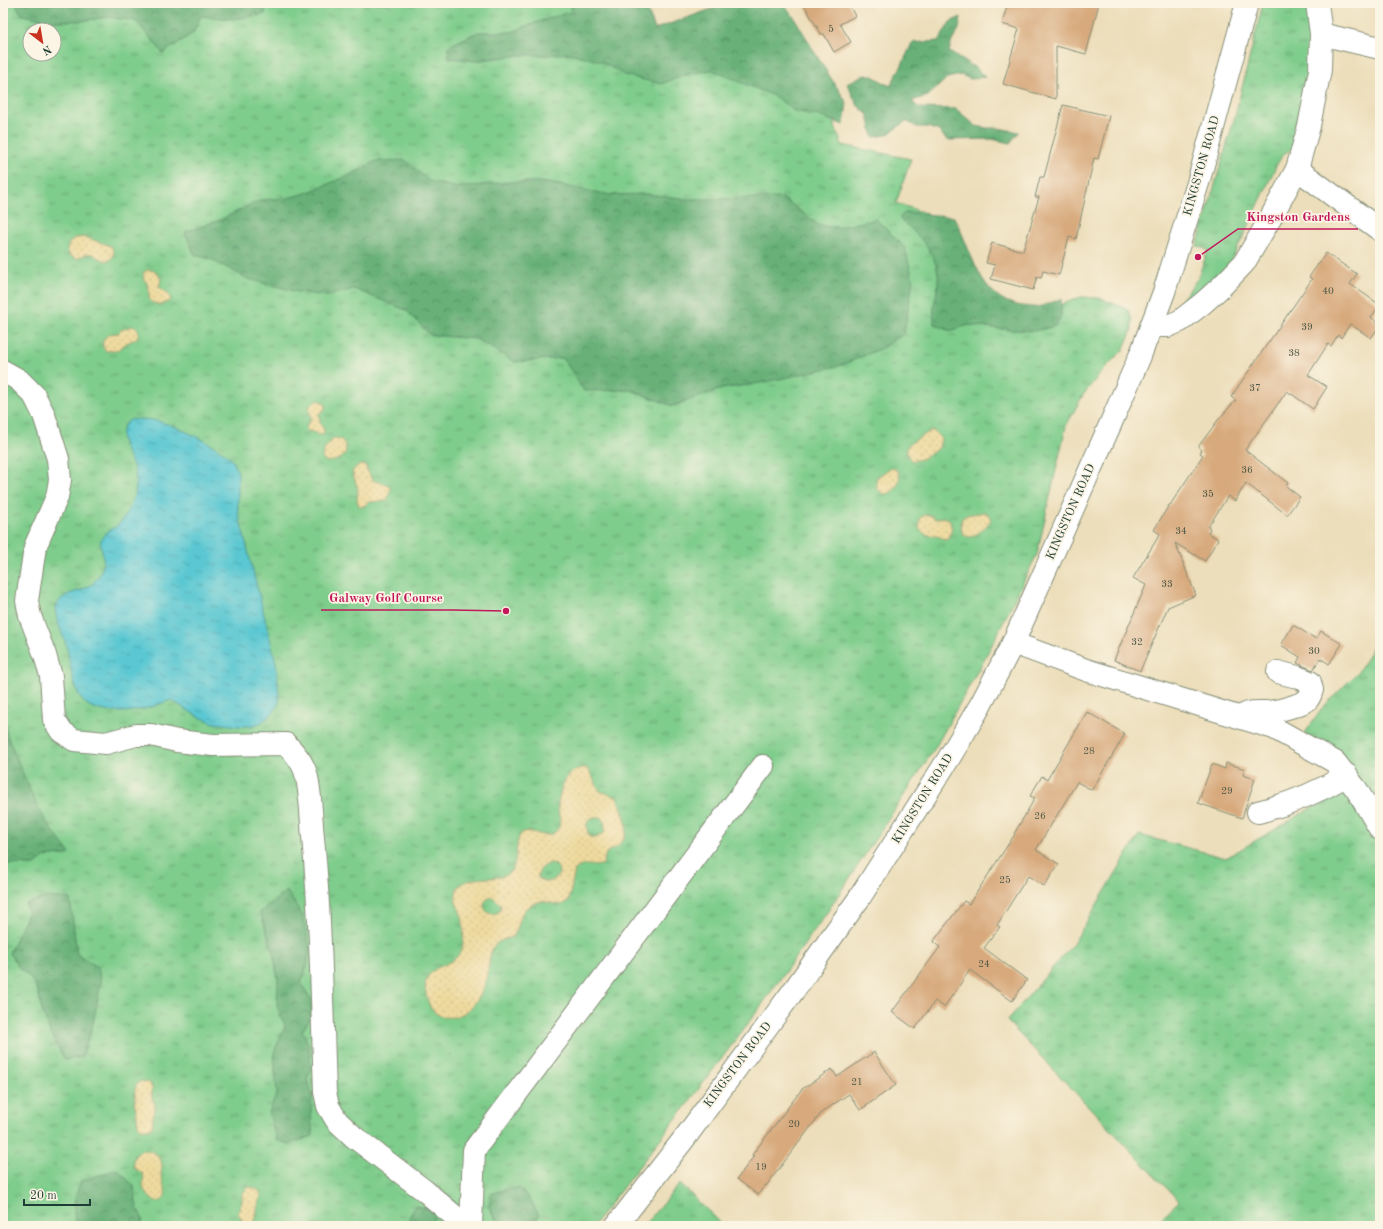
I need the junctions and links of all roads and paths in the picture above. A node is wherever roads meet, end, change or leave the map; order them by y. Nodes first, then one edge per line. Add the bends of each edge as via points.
1 (1247, 3) edge
2 (1317, 3) edge
3 (1321, 34) junction
4 (1380, 48) edge
5 (1297, 169) junction
6 (1380, 230) edge
7 (1151, 326) junction
8 (3, 371) edge
9 (1013, 643) junction
10 (1278, 672) dead end
11 (1241, 718) junction
12 (763, 766) dead end
13 (1347, 775) junction
14 (1258, 812) dead end
15 (1380, 830) edge
16 (466, 1226) edge
17 (471, 1226) edge
18 (616, 1226) edge

1 - 7 main road, KINGSTON ROAD via 1198,183
2 - 3 main road
3 - 4 main road
3 - 5 main road via 1320,70 1315,100
5 - 6 main road
5 - 7 main road via 1244,263 1213,295 1180,321 1168,326
7 - 9 main road, KINGSTON ROAD
8 - 16 main road via 19,380 34,394 44,415 58,459 60,480 57,497 35,547 27,601 51,676 54,720 61,731 74,740 106,743 136,735 151,735 213,745 286,744 297,756 308,783 314,849 321,956 325,1092 328,1106 337,1121 354,1137
9 - 11 main road via 1086,670
9 - 18 main road, KINGSTON ROAD via 949,758 858,900 776,1016
10 - 11 main road via 1310,682 1312,690 1308,699 1291,708 1246,714
11 - 13 main road via 1274,728 1335,762
12 - 17 main road via 474,1150
13 - 14 main road via 1310,795 1281,807
13 - 15 main road

